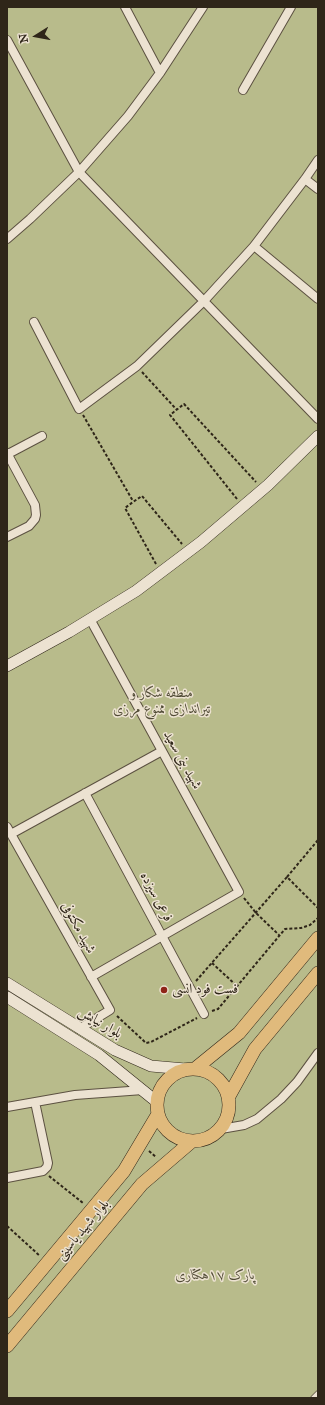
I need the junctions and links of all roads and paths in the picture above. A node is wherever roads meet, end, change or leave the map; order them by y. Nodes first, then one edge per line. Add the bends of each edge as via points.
1 (125, 7) edge
2 (202, 7) edge
3 (291, 7) edge
4 (7, 40) edge
5 (160, 73) junction
6 (243, 90) dead end
7 (318, 160) edge
8 (78, 172) junction
9 (305, 179) junction
10 (318, 189) edge
11 (7, 239) edge
12 (254, 246) junction
13 (318, 299) edge
14 (204, 301) junction
15 (34, 322) dead end
16 (137, 366) junction
17 (79, 409) junction
18 (177, 410) junction
19 (318, 419) edge
20 (42, 436) dead end
21 (318, 436) edge
22 (7, 454) edge
23 (263, 489) junction
24 (133, 502) junction
25 (243, 506) junction
26 (7, 537) edge
27 (188, 552) junction
28 (160, 572) junction
29 (90, 619) junction
30 (7, 666) edge
31 (162, 751) junction
32 (85, 793) junction
33 (9, 830) edge
34 (318, 840) edge
35 (287, 877) junction
36 (239, 892) junction
37 (318, 908) edge
38 (256, 913) junction
39 (318, 918) edge
40 (162, 936) junction
41 (279, 936) junction
42 (318, 938) edge
43 (212, 963) junction
44 (318, 973) edge
45 (91, 977) junction
46 (7, 983) edge
47 (237, 986) junction
48 (190, 988) junction
49 (22, 993) junction
50 (12, 1000) edge
51 (110, 1010) junction
52 (204, 1014) junction
53 (79, 1029) junction
54 (318, 1053) edge
55 (190, 1069) junction
56 (143, 1090) junction
57 (229, 1096) junction
58 (35, 1102) junction
59 (7, 1107) edge
60 (157, 1108) junction
61 (221, 1129) junction
62 (191, 1142) junction
63 (140, 1144) junction
64 (163, 1166) junction
65 (43, 1171) junction
66 (7, 1178) edge
67 (91, 1210) junction
68 (7, 1226) edge
69 (48, 1263) junction
70 (7, 1312) edge
71 (7, 1346) edge
72 (318, 1393) edge
73 (313, 1398) edge

1 - 5 street
2 - 5 street
3 - 6 street
4 - 8 street
5 - 8 street via 128,116
7 - 9 street
8 - 11 street
8 - 14 street
9 - 10 street
9 - 12 street
12 - 13 street
12 - 14 street
14 - 16 street
14 - 19 street
15 - 17 street
16 - 17 street
16 - 18 path
17 - 24 path
18 - 23 path via 184,404
18 - 25 path via 170,415
20 - 22 street
21 - 23 street
22 - 26 street via 35,505 36,515 29,526
23 - 25 street
24 - 27 path via 142,496
24 - 28 path via 125,508
25 - 27 street
27 - 28 street
28 - 29 street via 136,591
29 - 30 street
29 - 31 street, شهید بنی سعید
31 - 32 street
31 - 36 street, شهید بنی سعید
32 - 33 street
32 - 40 street, فرعی سیزده
33 - 45 street, شهید مکتوفی
34 - 35 path
35 - 37 path
35 - 38 path
36 - 38 path
36 - 40 street
38 - 41 path
38 - 43 path
39 - 41 path via 310,925 285,929
40 - 45 street
40 - 48 street, فرعی سیزده
41 - 47 path
42 - 55 main road via 239,1033
43 - 47 path
43 - 48 path
44 - 57 main road via 255,1049
45 - 51 street, شهید مکتوفی
46 - 49 street, بلوار نیایش
47 - 52 path via 218,1009
48 - 52 street, فرعی سیزده
49 - 50 street
49 - 53 street, بلوار نیایش
50 - 56 street, بلوار نیایش via 99,1054
51 - 52 path via 146,1043
51 - 53 street
53 - 55 street, بلوار نیایش via 115,1050 151,1066
54 - 61 street via 297,1082 257,1119 244,1125
55 - 57 main road via 207,1071 217,1077
55 - 60 main road via 174,1074 165,1081
56 - 58 street via 75,1095
56 - 60 street, بلوار نیایش
57 - 61 main road via 230,1108
58 - 59 street
58 - 65 street via 48,1163
60 - 62 main road via 162,1124 170,1133
60 - 63 main road, بلوار شهید یاسینی
61 - 62 main road via 202,1141
62 - 64 main road, بلوار شهید یاسینی
63 - 64 path via 153,1153
63 - 67 main road, بلوار شهید یاسینی via 124,1170
64 - 71 main road, بلوار شهید یاسینی via 142,1184
65 - 66 street
65 - 67 path
67 - 69 main road, بلوار شهید یاسینی
68 - 69 path
69 - 70 main road, بلوار شهید یاسینی
72 - 73 lane

